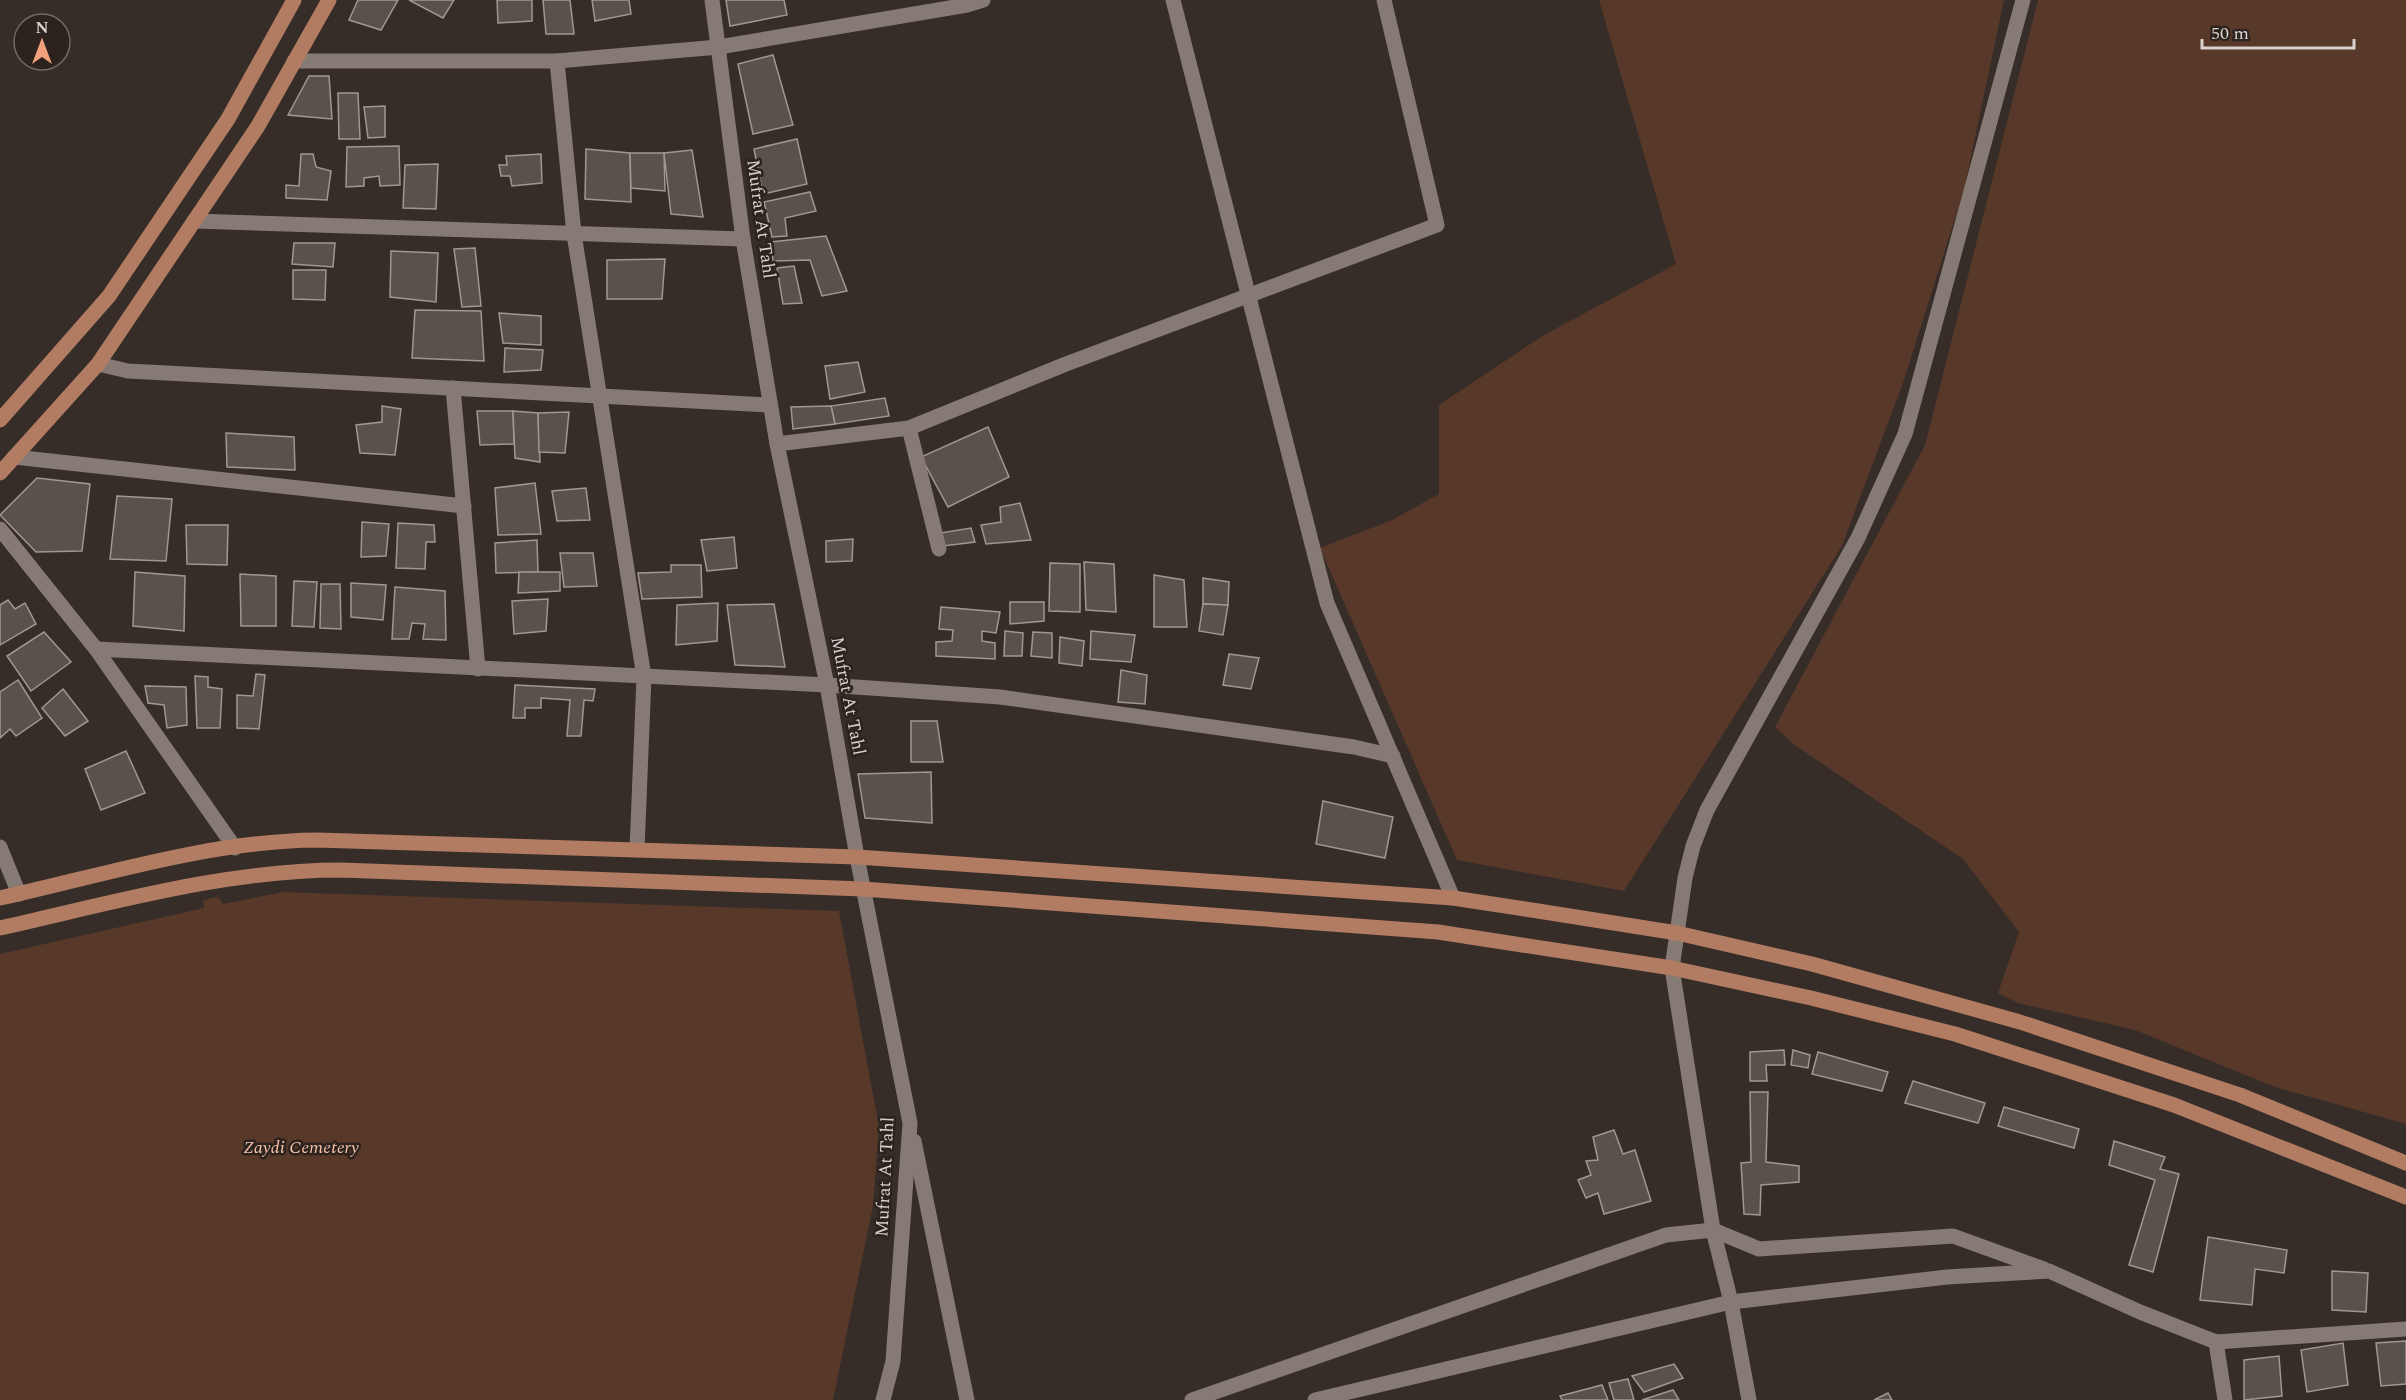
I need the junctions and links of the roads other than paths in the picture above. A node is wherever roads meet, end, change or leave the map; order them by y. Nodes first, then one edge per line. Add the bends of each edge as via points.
1 (294, 0) edge
2 (329, 0) edge
3 (712, 0) edge
4 (983, 0) edge
5 (1173, 0) edge
6 (1384, 0) edge
7 (2023, 0) edge
8 (719, 47) junction
9 (294, 61) junction
10 (557, 61) junction
11 (195, 221) junction
12 (574, 234) junction
13 (743, 239) junction
14 (1248, 295) junction
15 (98, 364) junction
16 (453, 388) junction
17 (601, 396) junction
18 (770, 405) junction
19 (0, 420) edge
20 (909, 428) junction
21 (777, 444) junction
22 (14, 457) junction
23 (0, 473) edge
24 (464, 506) junction
25 (0, 529) edge
26 (939, 549) dead end
27 (96, 650) junction
28 (478, 669) junction
29 (644, 677) junction
30 (827, 685) junction
31 (1393, 756) junction
32 (0, 847) edge
33 (235, 848) junction
34 (637, 850) junction
35 (857, 857) junction
36 (863, 889) junction
37 (19, 894) junction
38 (0, 898) edge
39 (1453, 898) junction
40 (0, 928) edge
41 (1677, 933) junction
42 (1672, 968) junction
43 (910, 1123) junction
44 (2406, 1162) edge
45 (2406, 1197) edge
46 (1713, 1230) junction
47 (2049, 1271) junction
48 (1731, 1302) junction
49 (2406, 1329) edge
50 (2216, 1342) junction
51 (883, 1400) edge
52 (966, 1400) edge
53 (1192, 1400) edge
54 (1315, 1400) edge
55 (1749, 1400) edge
56 (2225, 1400) edge

1 - 19 main road via 228,119 109,296
2 - 9 main road
3 - 8 street, Mufrat At Tahl
4 - 8 street
5 - 14 street
6 - 14 street via 1437,225
7 - 41 street via 1905,434 1858,538 1707,810 1693,846
8 - 10 street
8 - 13 street, Mufrat At Tahl
9 - 10 street
9 - 11 main road via 258,126
10 - 12 street
11 - 12 street
11 - 15 main road
12 - 13 street
12 - 17 street
13 - 18 street, Mufrat At Tahl
14 - 20 street
14 - 31 street via 1327,603
15 - 16 street via 128,371
15 - 22 main road
16 - 17 street
16 - 24 street
17 - 18 street
17 - 29 street
18 - 21 street, Mufrat At Tahl
20 - 21 street
20 - 26 street
21 - 30 street, Mufrat At Tahl
22 - 23 main road
22 - 24 street
24 - 28 street
25 - 27 street
27 - 28 street
27 - 33 street
28 - 29 street
29 - 30 street
29 - 34 street
30 - 31 street via 1000,697 1354,747
30 - 35 street, Mufrat At Tahl
31 - 39 street
32 - 37 street
33 - 34 main road via 317,840
33 - 37 main road
34 - 35 main road
35 - 36 street, Mufrat At Tahl
35 - 39 main road
36 - 40 main road via 353,870 288,871 199,885
36 - 42 main road via 1438,932
36 - 43 street, Mufrat At Tahl
37 - 38 main road
39 - 41 main road
41 - 42 street
41 - 44 main road via 1812,964 2019,1022 2200,1081
42 - 45 main road via 1955,1034 2174,1105
42 - 46 street
43 - 51 street, Mufrat At Tahl via 893,1361
43 - 52 street
46 - 47 street via 1759,1249 1953,1236
46 - 48 street
46 - 53 street via 1666,1235
47 - 48 street via 1947,1277
47 - 50 street
48 - 54 street
48 - 55 street
49 - 50 street
50 - 56 street

